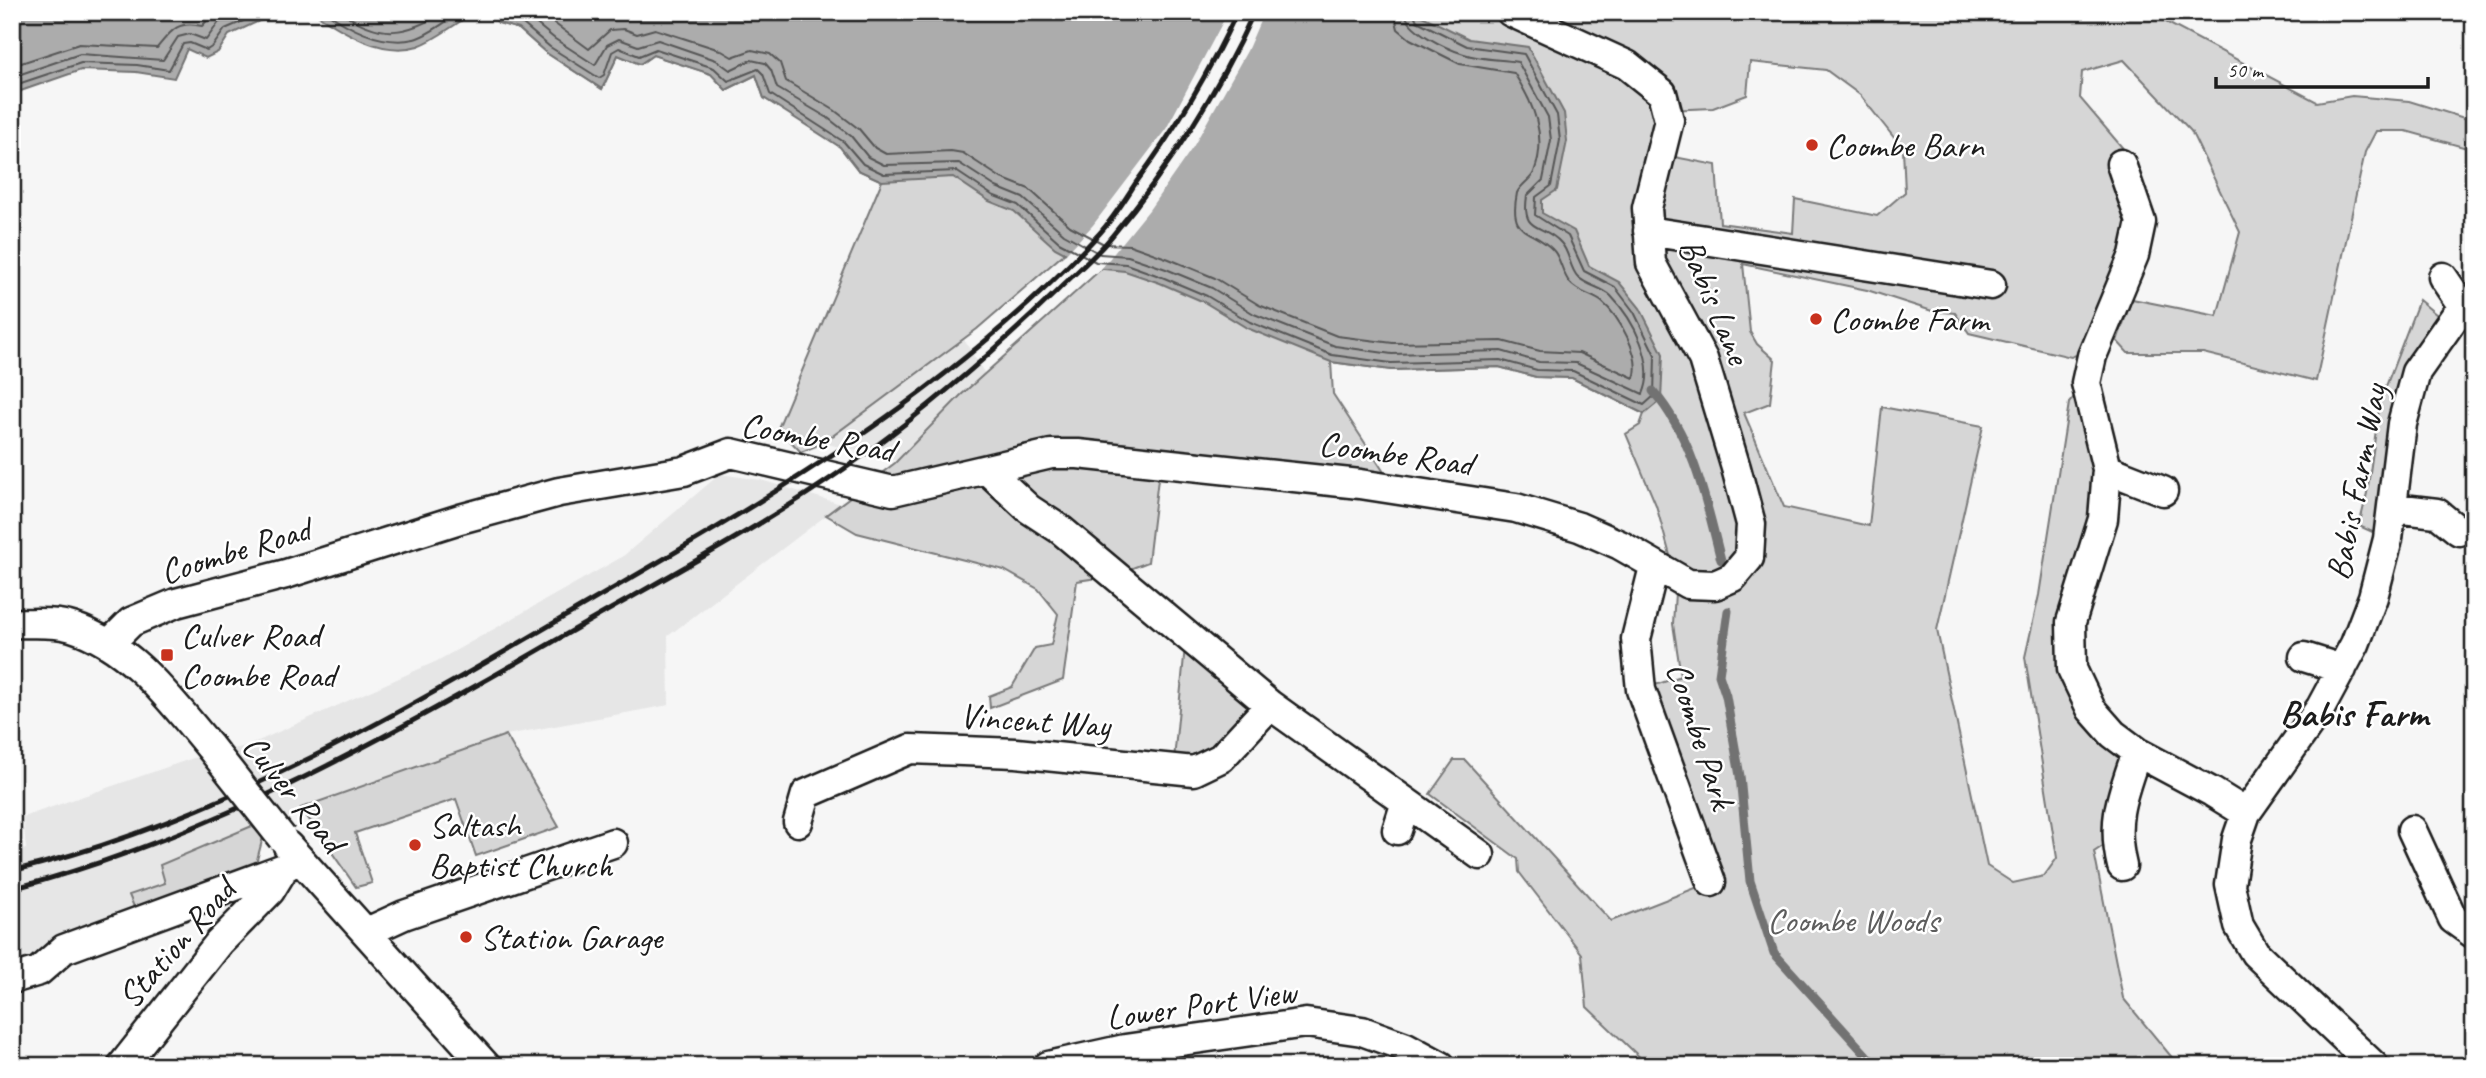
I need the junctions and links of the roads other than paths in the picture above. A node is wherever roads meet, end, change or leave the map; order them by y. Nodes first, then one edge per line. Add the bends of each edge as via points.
1 (1511, 12) edge
2 (2122, 164) dead end
3 (1648, 231) junction
4 (2443, 277) dead end
5 (1992, 285) dead end
6 (2469, 305) edge
7 (2107, 469) junction
8 (987, 470) junction
9 (2163, 491) dead end
10 (2394, 508) junction
11 (2459, 531) dead end
12 (1654, 567) junction
13 (12, 623) edge
14 (109, 644) junction
15 (2304, 657) dead end
16 (2342, 669) junction
17 (1270, 705) junction
18 (2137, 752) junction
19 (1406, 802) junction
20 (2246, 813) junction
21 (798, 822) dead end
22 (1398, 831) dead end
23 (2412, 831) dead end
24 (613, 843) dead end
25 (288, 855) junction
26 (1480, 855) dead end
27 (2122, 866) dead end
28 (1711, 882) dead end
29 (367, 932) junction
30 (2474, 934) edge
31 (12, 979) edge
32 (122, 1066) edge
33 (486, 1066) edge
34 (1048, 1066) edge
35 (1441, 1066) edge
36 (2374, 1066) edge

1 - 3 street, Babis Lane via 1628,65 1662,93 1669,120 1647,208
2 - 7 street via 2141,222 2134,255 2092,356 2086,383
3 - 5 street
3 - 12 street, Babis Lane via 1651,262 1703,359 1751,524 1749,558 1733,577 1715,585 1688,584
4 - 6 street
6 - 10 street, Babis Farm Way via 2416,372 2402,424
7 - 9 street
7 - 18 street via 2103,519 2071,622 2072,669 2091,709
8 - 12 street, Coombe Road via 1051,454 1078,454 1360,484 1516,508 1579,527
8 - 14 street, Coombe Road via 893,491 730,453 684,471 559,492 176,603 131,622
8 - 17 street via 1028,509 1061,530
10 - 11 street via 2437,513
10 - 16 street, Babis Farm Way via 2372,597
12 - 28 street, Coombe Park via 1636,639 1642,690
13 - 14 street, Culver Road via 71,626
14 - 25 street, Culver Road, bridge via 156,682 210,747
15 - 16 street
16 - 20 street, Babis Farm Way via 2321,707
17 - 19 street
17 - 21 street, Vincent Way via 1221,758 1194,771 1016,753 910,749 806,794
18 - 20 street
18 - 27 street via 2121,796 2115,838
19 - 22 street
19 - 26 street
20 - 36 street, Babis Farm Way via 2230,886 2239,926 2255,953
23 - 30 street via 2453,919
24 - 29 street
25 - 29 street, Culver Road
25 - 31 street via 64,949 39,971
25 - 32 street, Station Road via 270,891 219,943
29 - 33 street, Culver Road
34 - 35 street, Lower Port View via 1175,1041 1306,1023 1362,1031 1406,1046

